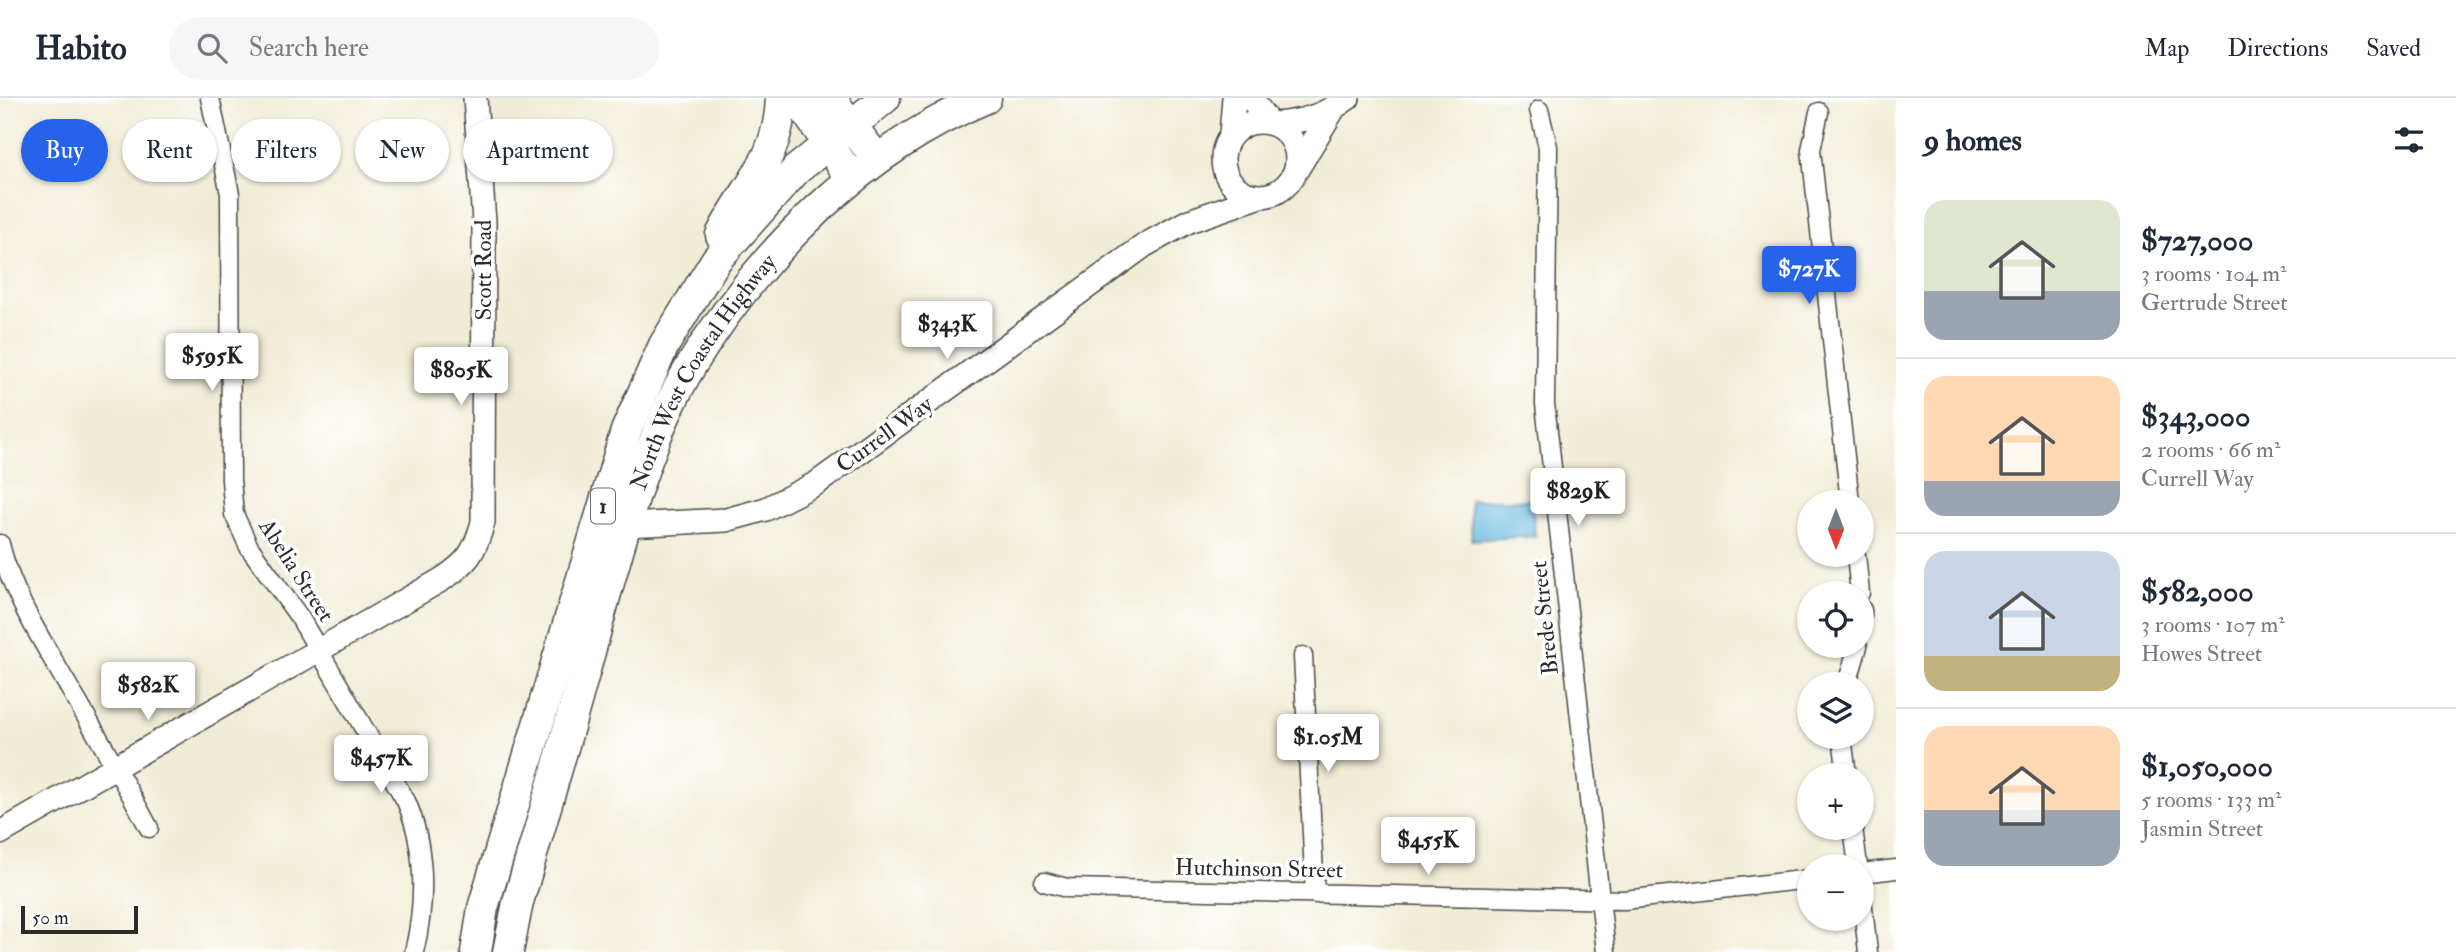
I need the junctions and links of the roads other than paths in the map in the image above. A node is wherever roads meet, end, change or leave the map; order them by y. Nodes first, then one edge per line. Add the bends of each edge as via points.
1 (210, 98) edge
2 (475, 98) edge
3 (781, 98) edge
4 (797, 98) edge
5 (830, 98) edge
6 (885, 98) edge
7 (986, 98) edge
8 (1234, 98) edge
9 (1251, 98) edge
10 (1341, 103) edge
11 (1539, 110) dead end
12 (1819, 112) dead end
13 (851, 124) junction
14 (1272, 124) junction
15 (1231, 135) junction
16 (827, 143) junction
17 (877, 159) junction
18 (1295, 174) junction
19 (852, 179) junction
20 (1261, 196) junction
21 (716, 260) junction
22 (1849, 490) edge
23 (627, 524) junction
24 (0, 544) edge
25 (319, 650) junction
26 (1303, 656) dead end
27 (116, 765) junction
28 (149, 828) dead end
29 (0, 833) edge
30 (1896, 869) edge
31 (1874, 872) edge
32 (1797, 880) edge
33 (1044, 882) dead end
34 (1315, 894) junction
35 (1600, 900) junction
36 (1866, 931) edge
37 (414, 952) edge
38 (476, 952) edge
39 (508, 952) edge
40 (1606, 952) edge
41 (1868, 952) edge

1 - 25 street, Abelia Street via 230,194 234,514 249,547
2 - 25 street, Scott Road via 484,222 483,522 475,550 457,570
3 - 21 highway via 777,138 763,169 721,234
4 - 16 highway
5 - 13 highway
6 - 13 highway, North West Coastal Highway / 1
7 - 17 highway, North West Coastal Highway / 1 via 900,142
8 - 15 street
9 - 14 street
10 - 14 street via 1309,119
10 - 18 street
11 - 35 street, Brede Street via 1548,147 1545,404
12 - 22 street via 1811,150
13 - 16 highway, North West Coastal Highway / 1
13 - 17 highway
14 - 15 street via 1248,123
14 - 18 street via 1295,143
15 - 20 street via 1223,155 1227,175 1241,190
16 - 19 highway
16 - 21 highway, North West Coastal Highway / 1 via 796,170
17 - 19 highway, North West Coastal Highway / 1
18 - 20 street via 1281,190
19 - 23 highway, North West Coastal Highway / 1 via 760,267 691,365 653,446
20 - 23 street, Currell Way via 1189,221 1145,244 817,483 776,504 726,520
21 - 38 highway, North West Coastal Highway / 1 via 664,345 626,430 483,908
23 - 39 highway, North West Coastal Highway / 1 via 518,902
24 - 27 street via 21,605
25 - 27 street, Scott Road
25 - 37 street, Abelia Street via 416,823 421,888
26 - 34 street
27 - 28 street
27 - 29 street, Scott Road
30 - 31 street
32 - 35 street, Hutchinson Street
33 - 34 street, Hutchinson Street via 1067,888
34 - 35 street, Hutchinson Street
35 - 40 street, Brede Street
36 - 41 street

